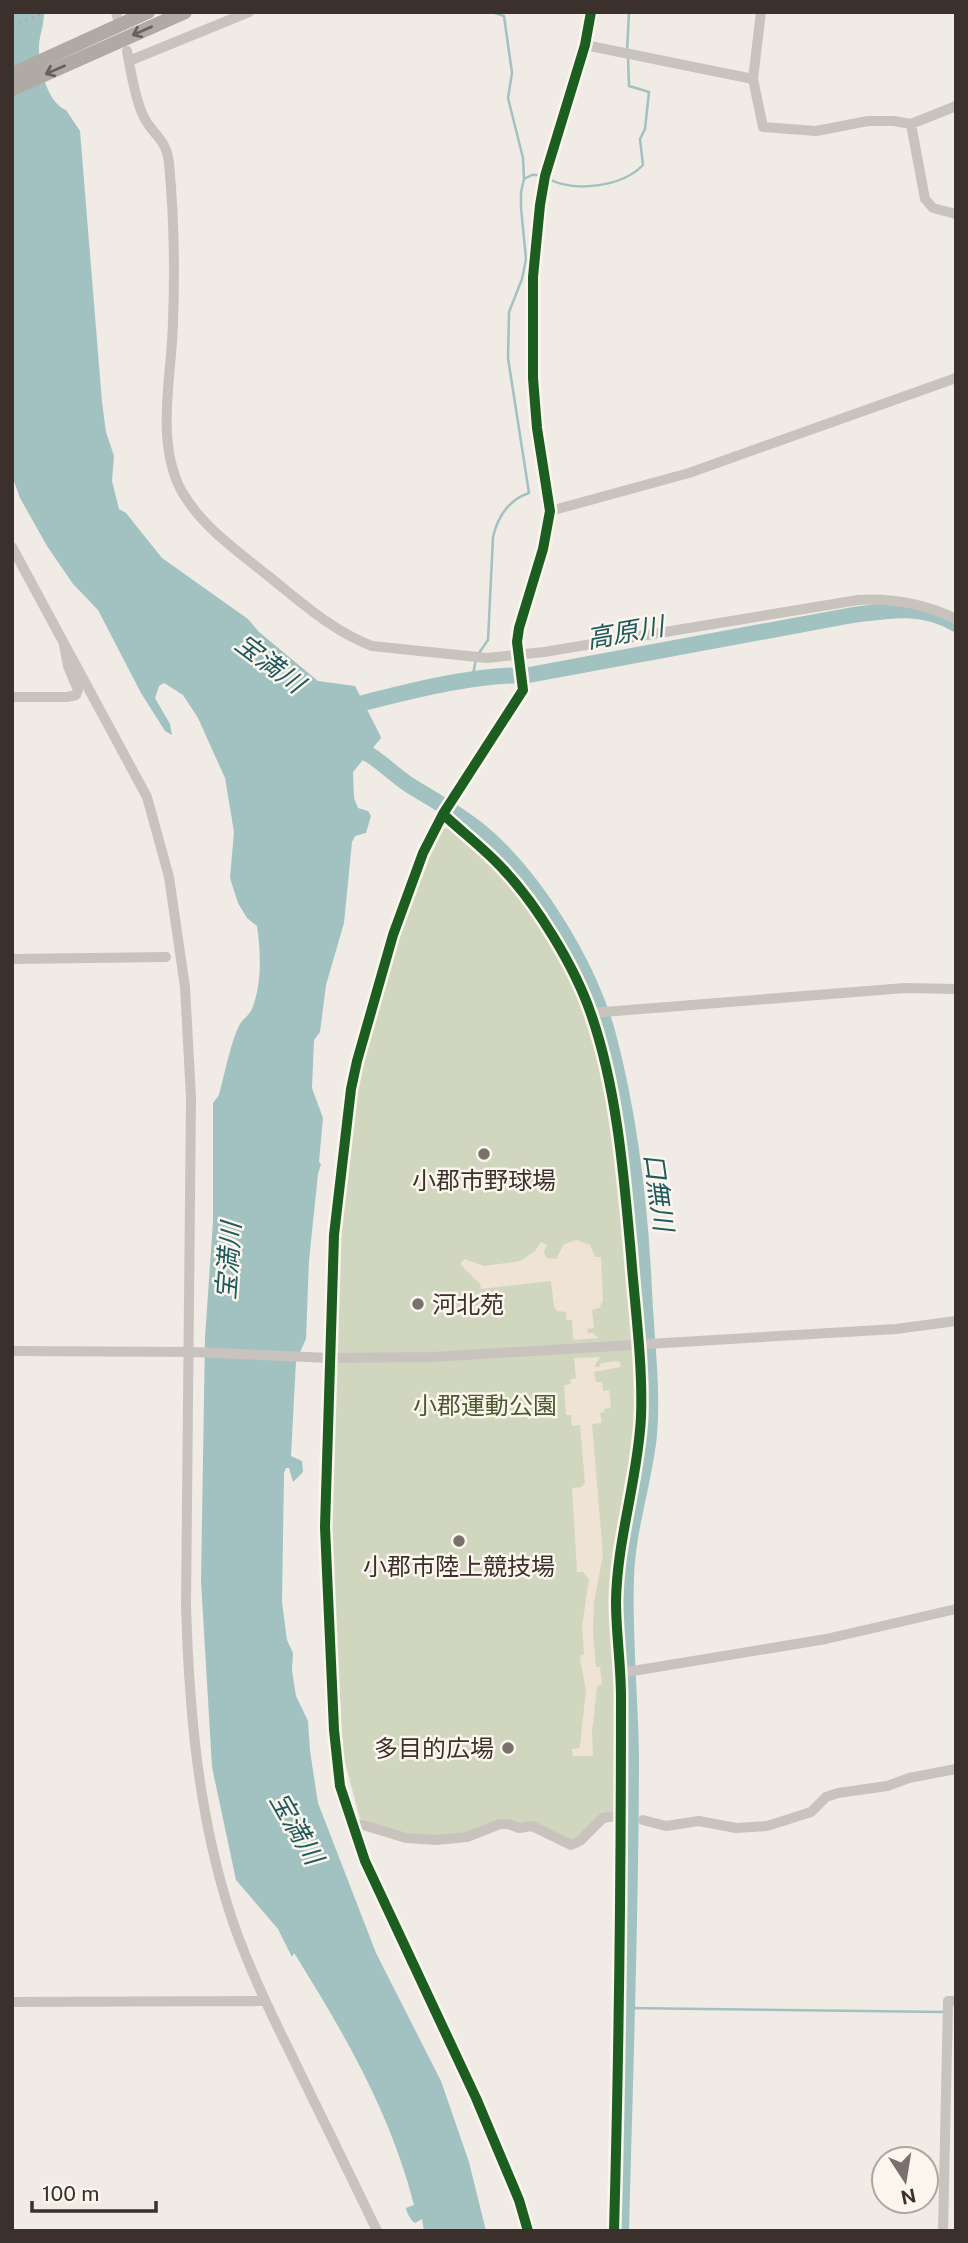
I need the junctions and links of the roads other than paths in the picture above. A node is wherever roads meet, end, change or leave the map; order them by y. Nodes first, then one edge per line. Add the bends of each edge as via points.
1 (148, 12) edge
2 (186, 12) edge
3 (249, 12) edge
4 (591, 12) edge
5 (761, 12) edge
6 (97, 43) junction
7 (585, 46) junction
8 (12, 74) edge
9 (753, 79) junction
10 (12, 89) edge
11 (956, 106) edge
12 (911, 124) junction
13 (956, 214) edge
14 (956, 378) edge
15 (550, 511) junction
16 (12, 547) edge
17 (956, 619) edge
18 (65, 641) junction
19 (519, 656) junction
20 (12, 698) edge
21 (443, 814) junction
22 (166, 957) dead end
23 (12, 959) edge
24 (956, 989) edge
25 (591, 1013) junction
26 (956, 1321) edge
27 (638, 1346) junction
28 (12, 1351) edge
29 (190, 1352) junction
30 (325, 1357) junction
31 (956, 1609) edge
32 (621, 1673) junction
33 (956, 1769) edge
34 (621, 1815) junction
35 (643, 1820) dead end
36 (352, 1824) junction
37 (265, 2001) junction
38 (956, 2001) edge
39 (12, 2002) edge
40 (377, 2231) edge
41 (528, 2231) edge
42 (614, 2231) edge
43 (943, 2231) edge

1 - 6 highway
2 -> 6 highway
3 - 19 street via 128,56 142,116 163,140 169,160 174,247 169,445 176,478 215,533 356,640 394,650 487,658
4 - 7 street
5 - 9 street
6 - 8 highway
6 -> 10 highway
7 - 9 street
7 - 15 street via 545,176 533,277 533,378
9 - 12 street via 760,122 767,129 816,131 879,120
11 - 12 street
12 - 13 street via 925,199 933,208
14 - 15 street via 689,473
15 - 19 street via 519,628
16 - 18 street
17 - 19 street via 896,601 858,600
18 - 20 street via 76,695
18 - 29 street via 147,797 169,877 189,1045
19 - 21 street via 523,691
21 - 25 street via 503,869 546,924
21 - 30 street via 405,900 357,1061 334,1235
22 - 23 street
24 - 25 street via 905,988
25 - 27 street via 616,1122
26 - 27 street
27 - 30 street via 484,1355
27 - 32 street via 638,1450 618,1560
28 - 29 street
29 - 30 street
29 - 37 street via 186,1605 193,1732 207,1819 230,1914
30 - 36 street via 325,1513 336,1755
31 - 32 street via 826,1639
32 - 34 street
33 - 35 street via 826,1797 811,1812 767,1826 736,1828 699,1821 666,1826
34 - 36 street via 603,1818 571,1844 532,1826 500,1825 467,1837 436,1840 406,1838
34 - 42 street
36 - 41 street via 501,2156
37 - 39 street
37 - 40 street
38 - 43 street via 948,2001

